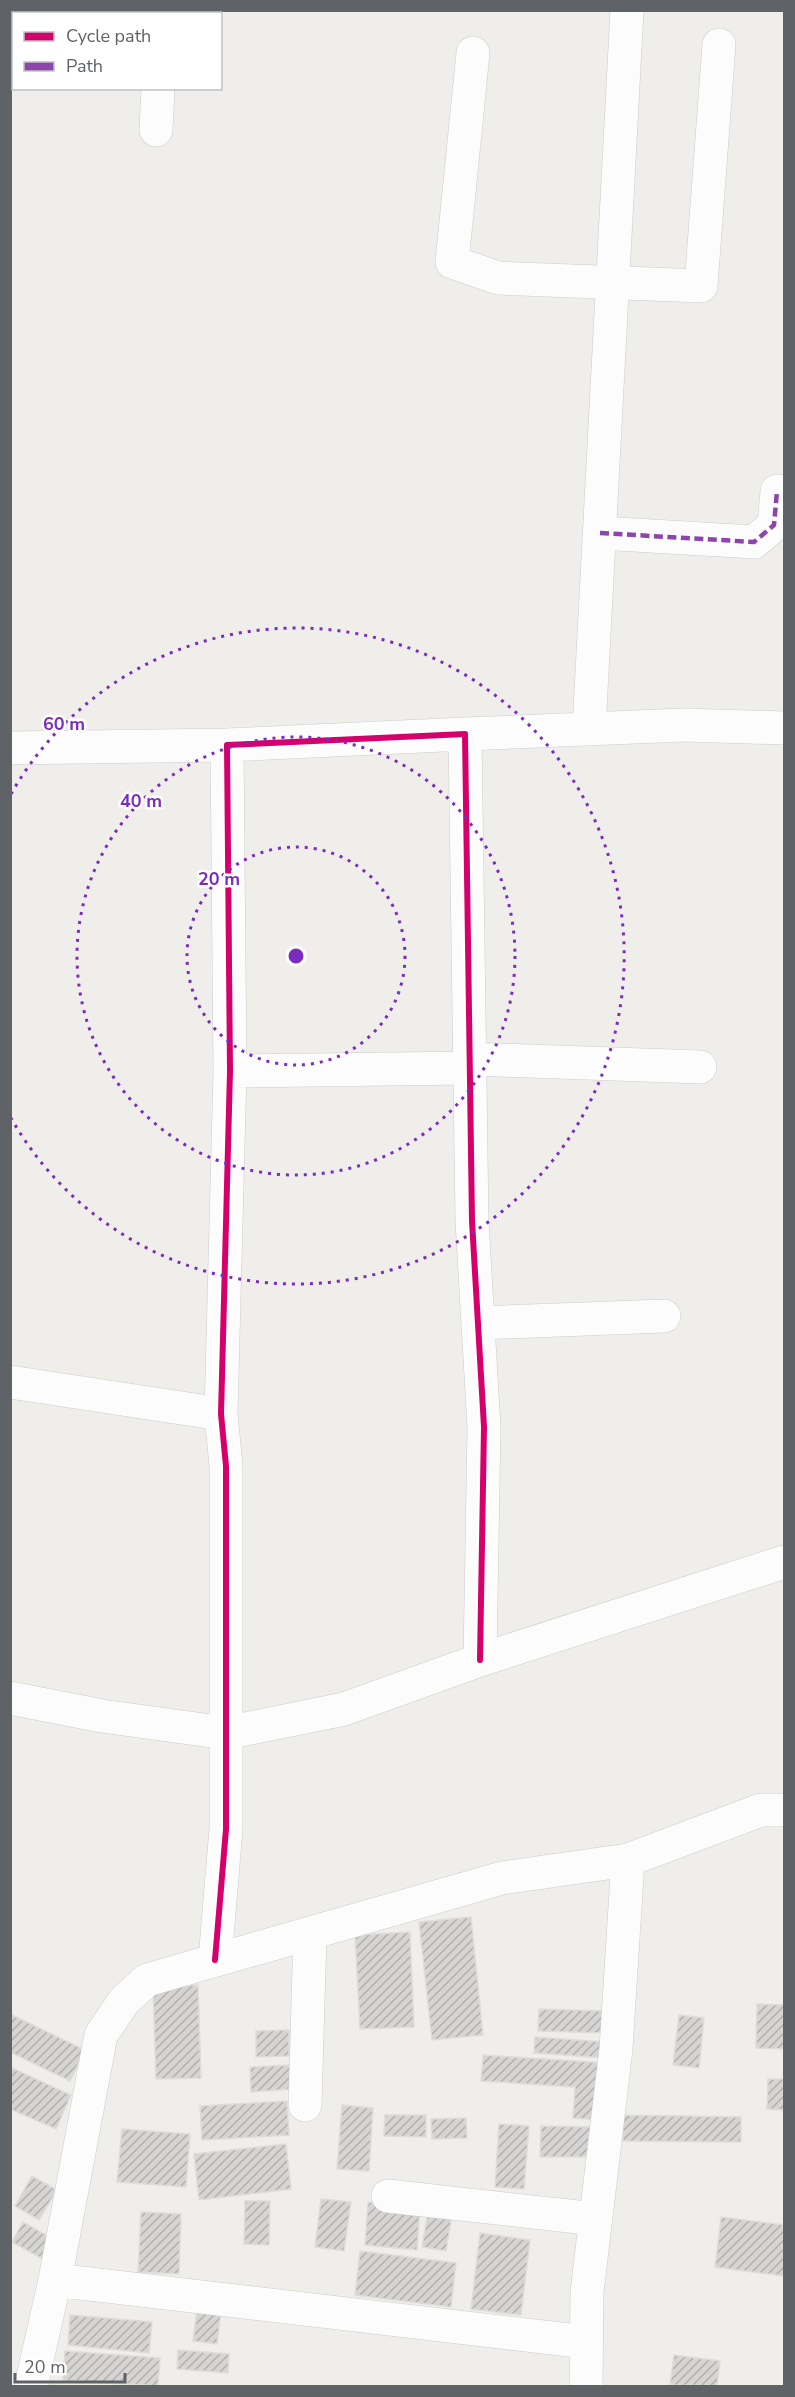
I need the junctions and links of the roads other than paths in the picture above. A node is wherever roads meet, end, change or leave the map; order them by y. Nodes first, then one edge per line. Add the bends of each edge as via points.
1 (627, 10) edge
2 (719, 45) dead end
3 (473, 53) dead end
4 (158, 90) edge
5 (156, 130) dead end
6 (614, 284) junction
7 (777, 491) dead end
8 (600, 533) junction
9 (784, 728) edge
10 (588, 729) junction
11 (465, 734) junction
12 (227, 745) junction
13 (10, 748) edge
14 (470, 1064) junction
15 (700, 1067) dead end
16 (230, 1071) junction
17 (664, 1316) dead end
18 (478, 1323) junction
19 (10, 1382) edge
20 (221, 1414) junction
21 (784, 1543) edge
22 (784, 1562) edge
23 (480, 1660) junction
24 (10, 1698) edge
25 (226, 1733) junction
26 (784, 1810) edge
27 (628, 1860) junction
28 (310, 1935) junction
29 (215, 1960) junction
30 (305, 2105) dead end
31 (388, 2196) dead end
32 (596, 2219) junction
33 (55, 2280) junction
34 (586, 2342) junction
35 (31, 2386) edge
36 (586, 2386) edge

1 - 6 street
2 - 6 street via 701,286
3 - 6 street via 452,262 498,278
4 - 5 street
6 - 8 street
7 - 8 street via 774,525 754,542
8 - 10 street
9 - 10 street via 684,725
10 - 11 street
11 - 12 street
11 - 14 street
12 - 13 street
12 - 16 street
14 - 15 street
14 - 16 street
14 - 18 street
16 - 20 street
17 - 18 street
18 - 23 street via 484,1427
19 - 20 street
20 - 25 street via 226,1466
21 - 22 street
22 - 23 street
23 - 25 street via 344,1709
24 - 25 street via 102,1716
25 - 29 street via 226,1829
26 - 27 street via 760,1810
27 - 28 street via 502,1878
27 - 32 street via 616,2049
28 - 29 street
28 - 30 street
29 - 33 street via 147,1980 124,2001 101,2035
31 - 32 street
32 - 34 street via 587,2292
33 - 34 street
33 - 35 street
34 - 36 street

